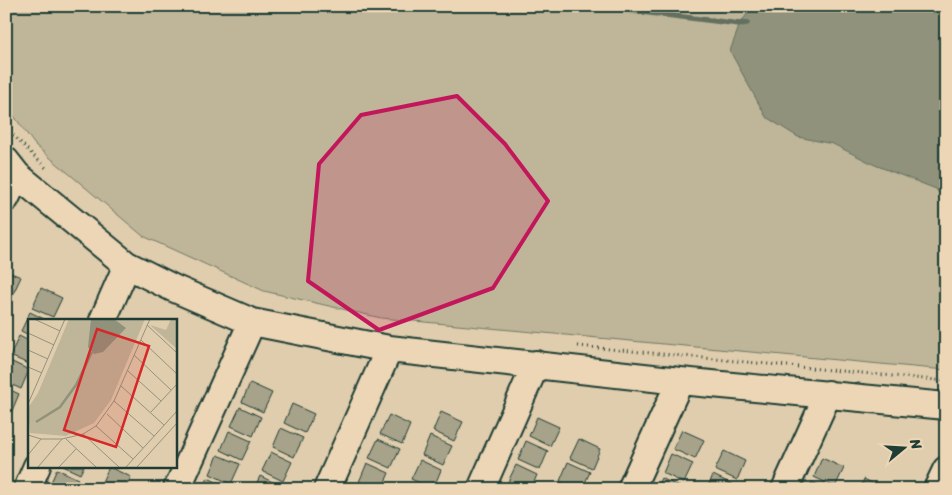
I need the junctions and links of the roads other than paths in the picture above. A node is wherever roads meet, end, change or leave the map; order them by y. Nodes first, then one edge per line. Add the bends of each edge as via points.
1 (10, 178) edge
2 (127, 265) junction
3 (103, 319) edge
4 (252, 322) junction
5 (389, 348) junction
6 (536, 364) junction
7 (680, 381) junction
8 (828, 394) junction
9 (946, 406) edge
10 (36, 468) edge
11 (946, 470) edge
12 (27, 489) edge
13 (177, 489) edge
14 (327, 489) edge
15 (482, 489) edge
16 (631, 489) edge
17 (785, 489) edge
18 (937, 489) edge

1 - 2 street
2 - 3 street
2 - 4 street
4 - 5 street
4 - 13 street
5 - 6 street
5 - 14 street
6 - 7 street
6 - 15 street
7 - 8 street
7 - 16 street
8 - 9 street
8 - 17 street
10 - 12 street
11 - 18 street

